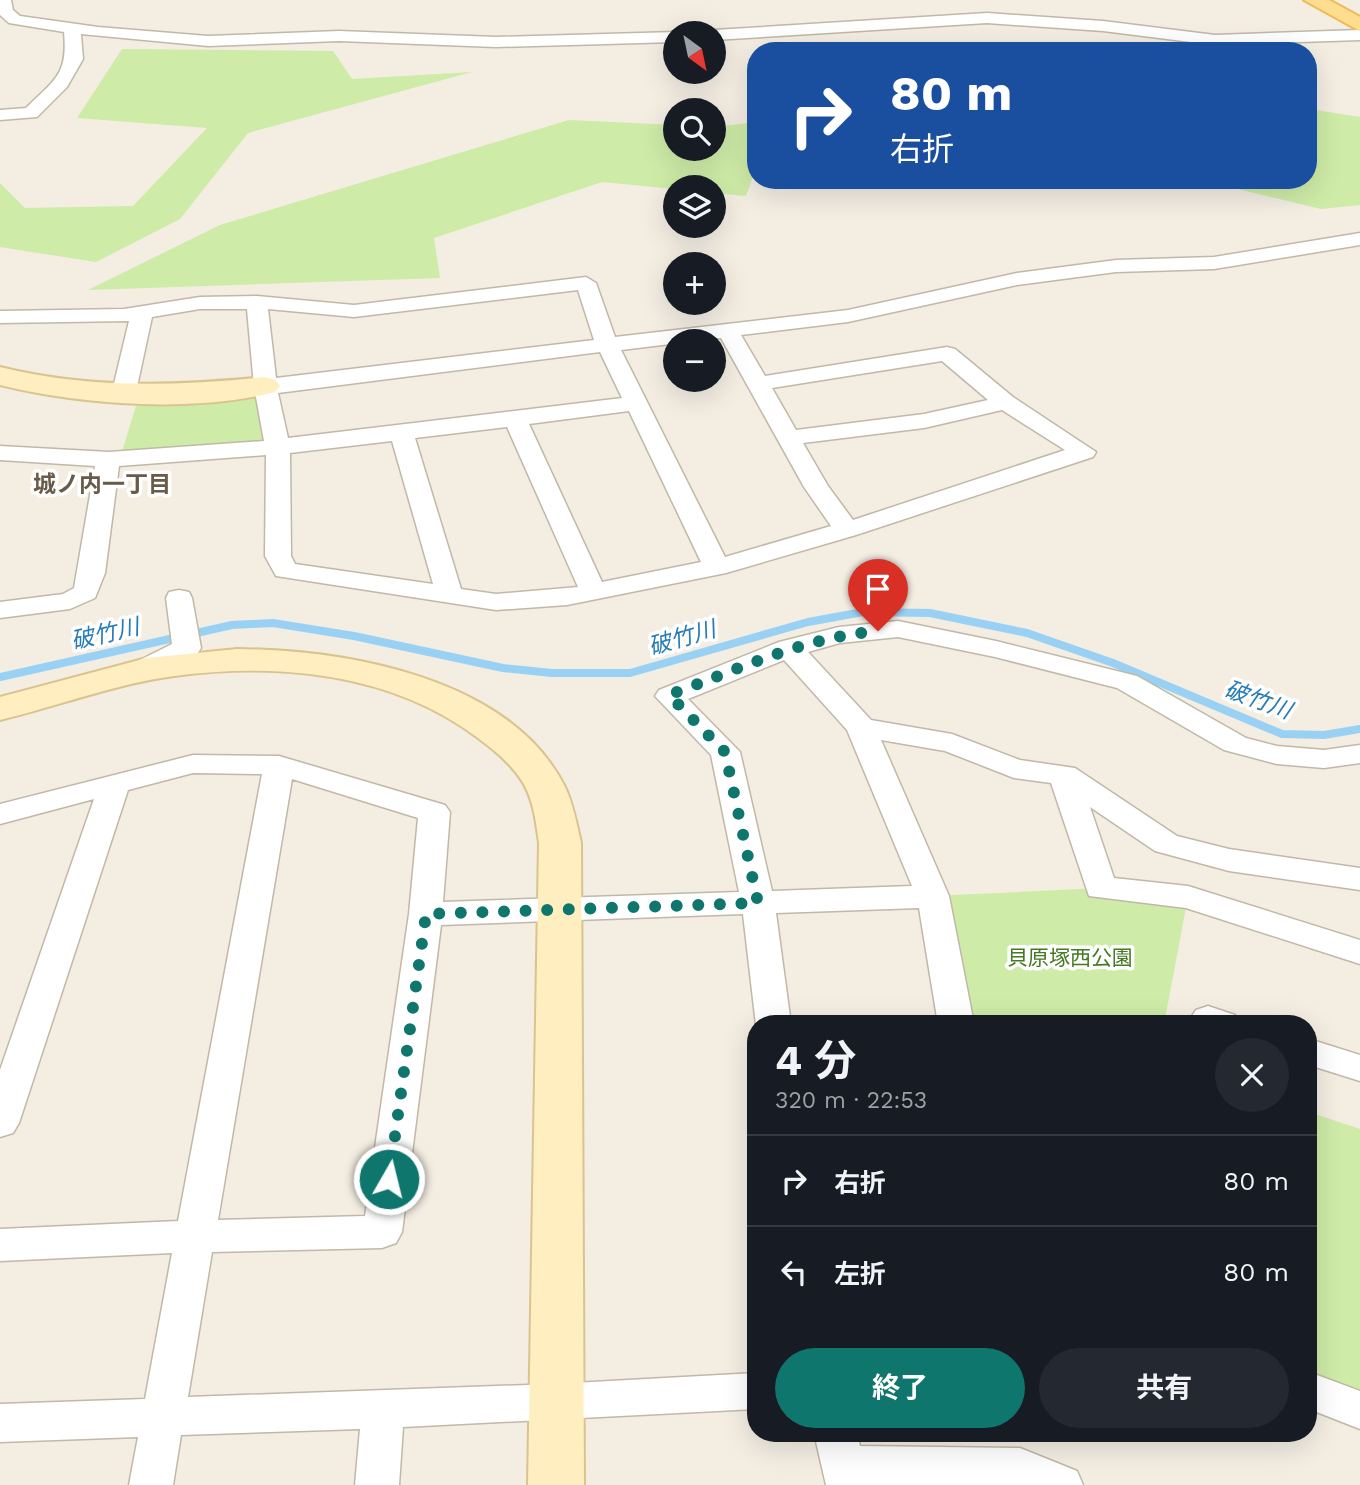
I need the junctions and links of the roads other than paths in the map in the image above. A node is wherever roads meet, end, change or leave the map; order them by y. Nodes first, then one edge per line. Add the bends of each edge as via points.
1 (3, 0) edge
2 (1314, 0) edge
3 (1360, 25) edge
4 (72, 29) junction
5 (726, 34) edge
6 (1360, 36) edge
7 (663, 37) edge
8 (0, 115) edge
9 (1360, 239) edge
10 (257, 302) junction
11 (142, 313) junction
12 (32, 315) junction
13 (0, 317) edge
14 (728, 331) junction
15 (0, 333) edge
16 (608, 346) junction
17 (0, 376) edge
18 (756, 384) junction
19 (265, 386) junction
20 (123, 396) junction
21 (1005, 402) junction
22 (636, 403) junction
23 (515, 418) junction
24 (401, 433) junction
25 (787, 438) junction
26 (278, 448) junction
27 (4, 460) edge
28 (108, 460) junction
29 (847, 530) junction
30 (717, 567) junction
31 (594, 593) junction
32 (450, 596) junction
33 (179, 598) dead end
34 (0, 610) edge
35 (789, 648) junction
36 (142, 670) junction
37 (0, 709) edge
38 (861, 727) junction
39 (1360, 754) edge
40 (279, 765) junction
41 (1064, 775) junction
42 (114, 787) junction
43 (0, 814) edge
44 (1360, 879) edge
45 (933, 896) junction
46 (758, 903) junction
47 (559, 910) junction
48 (426, 914) junction
49 (1360, 952) edge
50 (772, 1015) edge
51 (954, 1015) edge
52 (1317, 1055) edge
53 (1360, 1068) edge
54 (0, 1123) edge
55 (195, 1236) junction
56 (0, 1245) edge
57 (747, 1392) edge
58 (1317, 1393) edge
59 (555, 1403) junction
60 (383, 1410) junction
61 (1360, 1410) edge
62 (164, 1418) junction
63 (0, 1423) edge
64 (842, 1461) edge
65 (151, 1485) edge
66 (377, 1485) edge
67 (556, 1485) edge
68 (1061, 1485) edge

1 - 4 street via 6,12 15,20
2 - 3 main road
4 - 7 street via 250,42 339,36 496,42
4 - 8 street via 75,59 61,83 32,113
5 - 6 street via 987,18 1215,40
9 - 14 street via 1226,261 1116,266 1017,279 848,316
10 - 11 street via 200,303
10 - 16 street via 354,311 586,283
10 - 19 street
11 - 12 street
11 - 20 street
12 - 13 street
12 - 15 street
14 - 16 street
14 - 18 street
16 - 19 street
16 - 22 street
17 - 20 street via 48,388
18 - 21 street via 947,354
18 - 25 street
19 - 20 street
19 - 26 street
21 - 25 street via 898,426
21 - 29 street via 1084,452
22 - 23 street
22 - 30 street
23 - 24 street
23 - 31 street
24 - 26 street
24 - 32 street
25 - 29 street
26 - 28 street
26 - 32 street via 278,556 285,570
27 - 28 street
28 - 34 street via 86,592 70,601
29 - 30 street
30 - 31 street
31 - 32 street via 496,602
33 - 36 street via 187,648
35 - 38 street
35 - 39 street via 839,635 898,629 1127,682 1236,744 1277,755 1324,759
35 - 46 street via 669,695 725,752
36 - 37 street
36 - 47 street via 245,659 302,663 349,668 447,700 486,724 539,776 555,809 560,843
38 - 41 street via 952,743 1014,769
38 - 45 street
40 - 42 street via 193,764
40 - 48 street via 434,812
40 - 55 street
41 - 44 street via 1166,844 1229,860
41 - 49 street via 1101,888 1188,897
42 - 43 street
42 - 54 street
45 - 46 street
45 - 51 street
46 - 47 street
46 - 50 street
47 - 48 street
47 - 59 street
48 - 55 street via 382,1232
52 - 53 street
55 - 56 street
55 - 62 street
57 - 59 street
58 - 61 street
59 - 60 street
59 - 67 street
60 - 62 street
60 - 66 street
62 - 63 street
62 - 65 street
64 - 68 street via 1020,1468

